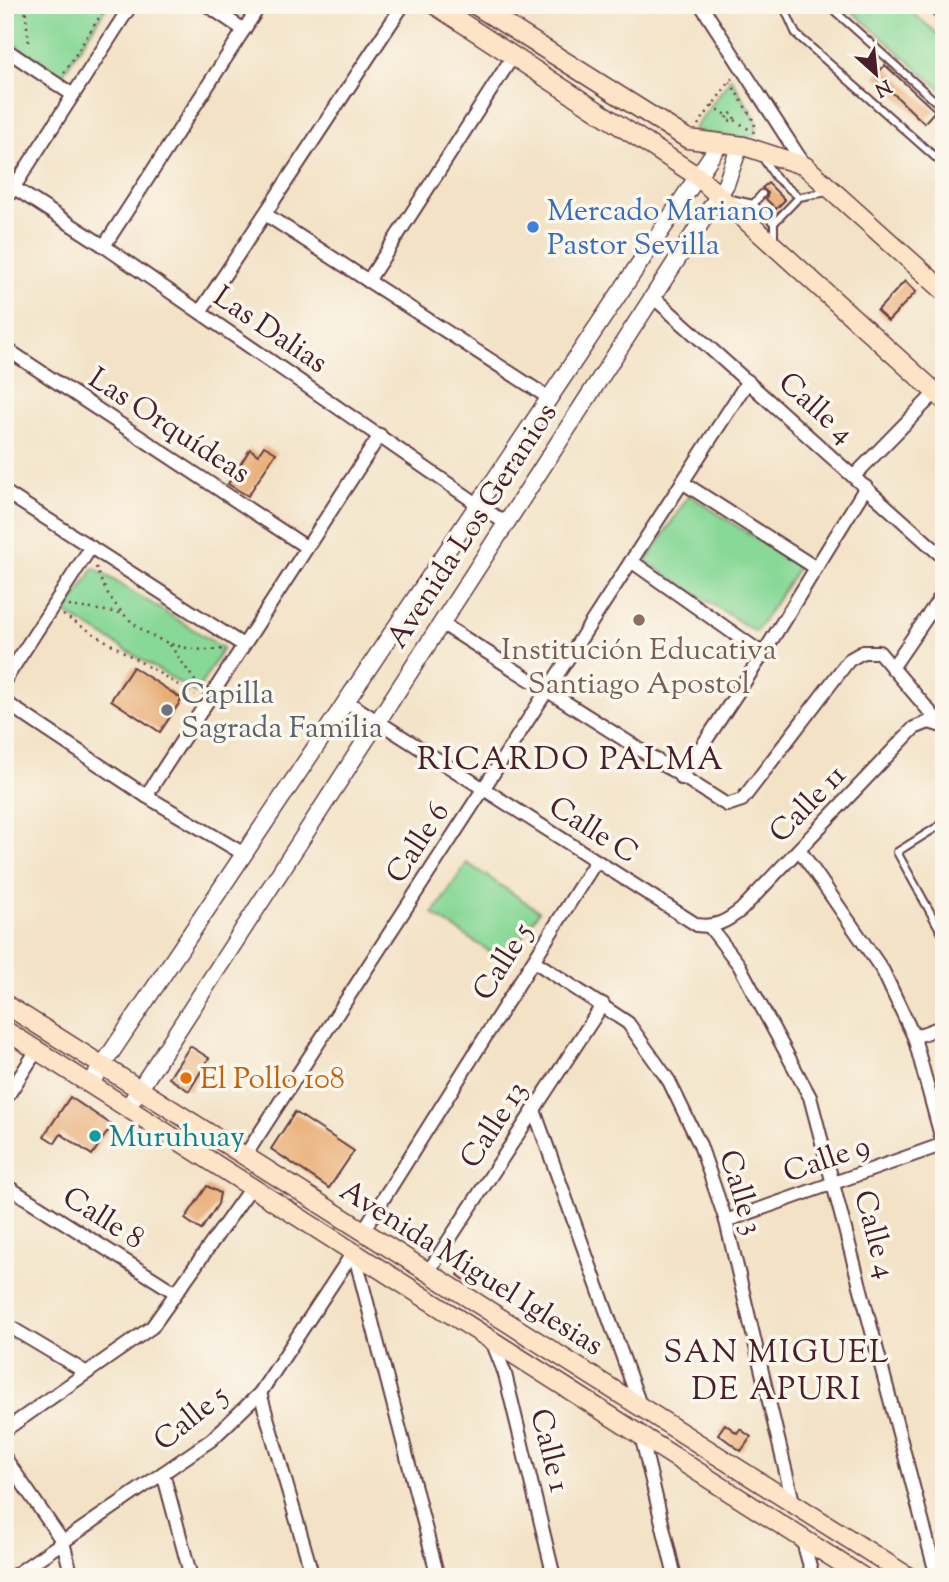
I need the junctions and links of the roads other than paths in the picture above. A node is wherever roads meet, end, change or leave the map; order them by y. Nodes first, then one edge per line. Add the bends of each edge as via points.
1 (131, 5) edge
2 (207, 5) edge
3 (260, 5) edge
4 (403, 5) edge
5 (435, 5) edge
6 (475, 5) edge
7 (701, 5) edge
8 (783, 5) edge
9 (828, 5) edge
10 (930, 8) edge
11 (944, 18) edge
12 (244, 30) junction
13 (5, 49) edge
14 (513, 56) junction
15 (74, 95) junction
16 (944, 109) edge
17 (749, 141) junction
18 (720, 143) junction
19 (944, 164) edge
20 (805, 166) junction
21 (697, 176) junction
22 (776, 178) junction
23 (10, 185) edge
24 (771, 185) dead end
25 (833, 191) junction
26 (762, 194) dead end
27 (719, 196) junction
28 (799, 197) junction
29 (5, 201) edge
30 (753, 204) junction
31 (673, 212) junction
32 (265, 214) junction
33 (774, 223) junction
34 (698, 227) junction
35 (104, 246) junction
36 (774, 246) junction
37 (368, 282) junction
38 (944, 291) edge
39 (653, 297) junction
40 (200, 312) junction
41 (5, 348) edge
42 (748, 381) junction
43 (940, 396) edge
44 (549, 398) junction
45 (380, 435) junction
46 (854, 476) junction
47 (682, 482) junction
48 (866, 487) junction
49 (5, 492) edge
50 (478, 503) junction
51 (505, 523) junction
52 (91, 547) junction
53 (306, 547) junction
54 (944, 558) edge
55 (631, 561) junction
56 (816, 568) junction
57 (944, 592) edge
58 (441, 623) junction
59 (243, 645) junction
60 (763, 654) junction
61 (892, 668) junction
62 (5, 680) edge
63 (547, 690) junction
64 (346, 701) junction
65 (5, 702) edge
66 (377, 721) junction
67 (943, 727) edge
68 (681, 778) junction
69 (482, 790) junction
70 (146, 796) junction
71 (944, 827) edge
72 (799, 849) junction
73 (244, 855) junction
74 (597, 861) junction
75 (710, 927) junction
76 (944, 937) edge
77 (534, 961) junction
78 (5, 1004) edge
79 (603, 1004) junction
80 (944, 1026) edge
81 (5, 1030) edge
82 (914, 1037) junction
83 (37, 1050) junction
84 (102, 1066) junction
85 (90, 1084) junction
86 (139, 1090) junction
87 (5, 1100) edge
88 (128, 1107) junction
89 (534, 1110) junction
90 (944, 1145) edge
91 (245, 1156) junction
92 (835, 1183) junction
93 (5, 1185) edge
94 (252, 1186) junction
95 (726, 1221) junction
96 (363, 1231) junction
97 (354, 1251) junction
98 (428, 1272) junction
99 (176, 1293) junction
100 (5, 1324) edge
101 (490, 1338) junction
102 (87, 1373) junction
103 (260, 1393) junction
104 (640, 1405) junction
105 (5, 1430) edge
106 (641, 1435) junction
107 (5, 1458) edge
108 (163, 1473) junction
109 (793, 1502) junction
110 (802, 1538) junction
111 (63, 1542) junction
112 (12, 1577) edge
113 (72, 1577) edge
114 (191, 1577) edge
115 (313, 1577) edge
116 (438, 1577) edge
117 (554, 1577) edge
118 (675, 1577) edge
119 (813, 1577) edge
120 (863, 1577) edge
121 (909, 1577) edge
122 (937, 1577) edge

1 - 15 street
2 - 12 street
3 - 12 street
4 - 32 street
5 - 14 main road
6 - 18 main road via 688,139
7 - 20 street
8 - 19 lane via 796,34
9 - 16 lane
10 - 11 lane
12 - 35 street
13 - 15 street
14 - 21 main road
14 - 37 street
15 - 23 street
17 - 18 main road
17 - 20 main road
17 - 22 lane
17 - 27 street, Avenida Los Geranios
18 - 21 street, Avenida Los Geranios
20 - 25 main road
21 - 27 main road
21 - 31 street, Avenida Los Geranios
22 - 24 lane
22 - 28 lane
23 - 29 street
23 - 35 street, Las Dalias
25 - 28 lane
25 - 38 main road
26 - 30 lane
27 - 30 lane
27 - 34 street, Avenida Los Geranios
27 - 36 main road
28 - 33 lane
30 - 33 lane
31 - 34 street
31 - 44 street, Avenida Los Geranios
32 - 37 street
32 - 40 street
33 - 36 lane
34 - 39 street, Avenida Los Geranios
35 - 40 street, Las Dalias
36 - 43 main road
37 - 44 street
39 - 42 street, Calle 4
39 - 51 street, Avenida Los Geranios
40 - 45 street, Las Dalias
41 - 53 street, Las Orquídeas
42 - 46 street, Calle 4
42 - 47 street, Calle 6
43 - 46 street
44 - 50 street, Avenida Los Geranios
45 - 50 street, Las Dalias
45 - 53 street
46 - 48 street, Calle 4
47 - 55 street, Calle 6
47 - 56 street
48 - 54 street, Calle 4
48 - 56 street
49 - 52 street
50 - 51 street, Las Dalias
50 - 64 street, Avenida Los Geranios
51 - 58 street, Avenida Los Geranios
52 - 59 street
52 - 62 street
53 - 59 street
55 - 60 street
55 - 63 street, Calle 6
56 - 60 street
57 - 61 street
58 - 63 street
58 - 66 street, Avenida Los Geranios
59 - 70 street
60 - 68 street
61 - 67 street
61 - 68 street via 878,652 863,652 849,660 737,803 727,805
63 - 68 street
63 - 69 street, Calle 6
64 - 66 street, Calle C
64 - 73 street, Avenida Los Geranios
65 - 70 street
66 - 69 street, Calle C
66 - 86 street, Avenida Los Geranios
67 - 72 street, Calle 11 via 929,722 914,728
69 - 74 street, Calle C
69 - 91 street, Calle 6
70 - 73 street
71 - 76 lane via 942,824 897,852
72 - 75 street, Calle 11 via 741,909
72 - 82 street via 883,971
73 - 84 street, Avenida Los Geranios
74 - 75 street, Calle C via 697,925
74 - 77 street, Calle 5
75 - 92 street, Calle 4 via 739,965 810,1097
77 - 79 street, Calle 3
77 - 96 street, Calle 5
78 - 84 main road, Avenida Miguel Iglesias
79 - 89 street, Calle 13
79 - 95 street, Calle 3 via 628,1023 669,1081 700,1145
80 - 82 street
81 - 83 main road, Avenida Miguel Iglesias
82 - 90 street
83 - 85 main road, Avenida Miguel Iglesias
83 - 87 street
84 - 85 street, Avenida Los Geranios
84 - 86 main road, Avenida Miguel Iglesias
85 - 88 main road, Avenida Miguel Iglesias
86 - 88 street, Avenida Los Geranios
86 - 91 main road, Avenida Miguel Iglesias
88 - 94 main road, Avenida Miguel Iglesias
89 - 98 street, Calle 13
89 - 104 street
90 - 92 street, Calle 9
91 - 96 main road, Avenida Miguel Iglesias
92 - 95 street, Calle 9
92 - 122 street, Calle 4
93 - 99 street, Calle 8
94 - 97 main road, Avenida Miguel Iglesias
94 - 99 street
95 - 109 street, Calle 3
96 - 98 main road, Avenida Miguel Iglesias
97 - 101 main road, Avenida Miguel Iglesias
97 - 103 street, Calle 5
97 - 116 street
98 - 104 main road, Avenida Miguel Iglesias
99 - 102 street via 152,1327
100 - 102 street
101 - 106 main road, Avenida Miguel Iglesias
101 - 117 street, Calle 1 via 505,1374
102 - 105 street
103 - 108 street, Calle 5 via 211,1440
103 - 115 street
104 - 109 main road, Avenida Miguel Iglesias
106 - 110 main road, Avenida Miguel Iglesias
106 - 118 street
107 - 111 street
108 - 111 street, Calle 5
108 - 114 street
109 - 121 main road, Avenida Miguel Iglesias
110 - 119 street
110 - 120 main road, Avenida Miguel Iglesias
111 - 112 street, Calle 5
111 - 113 street

